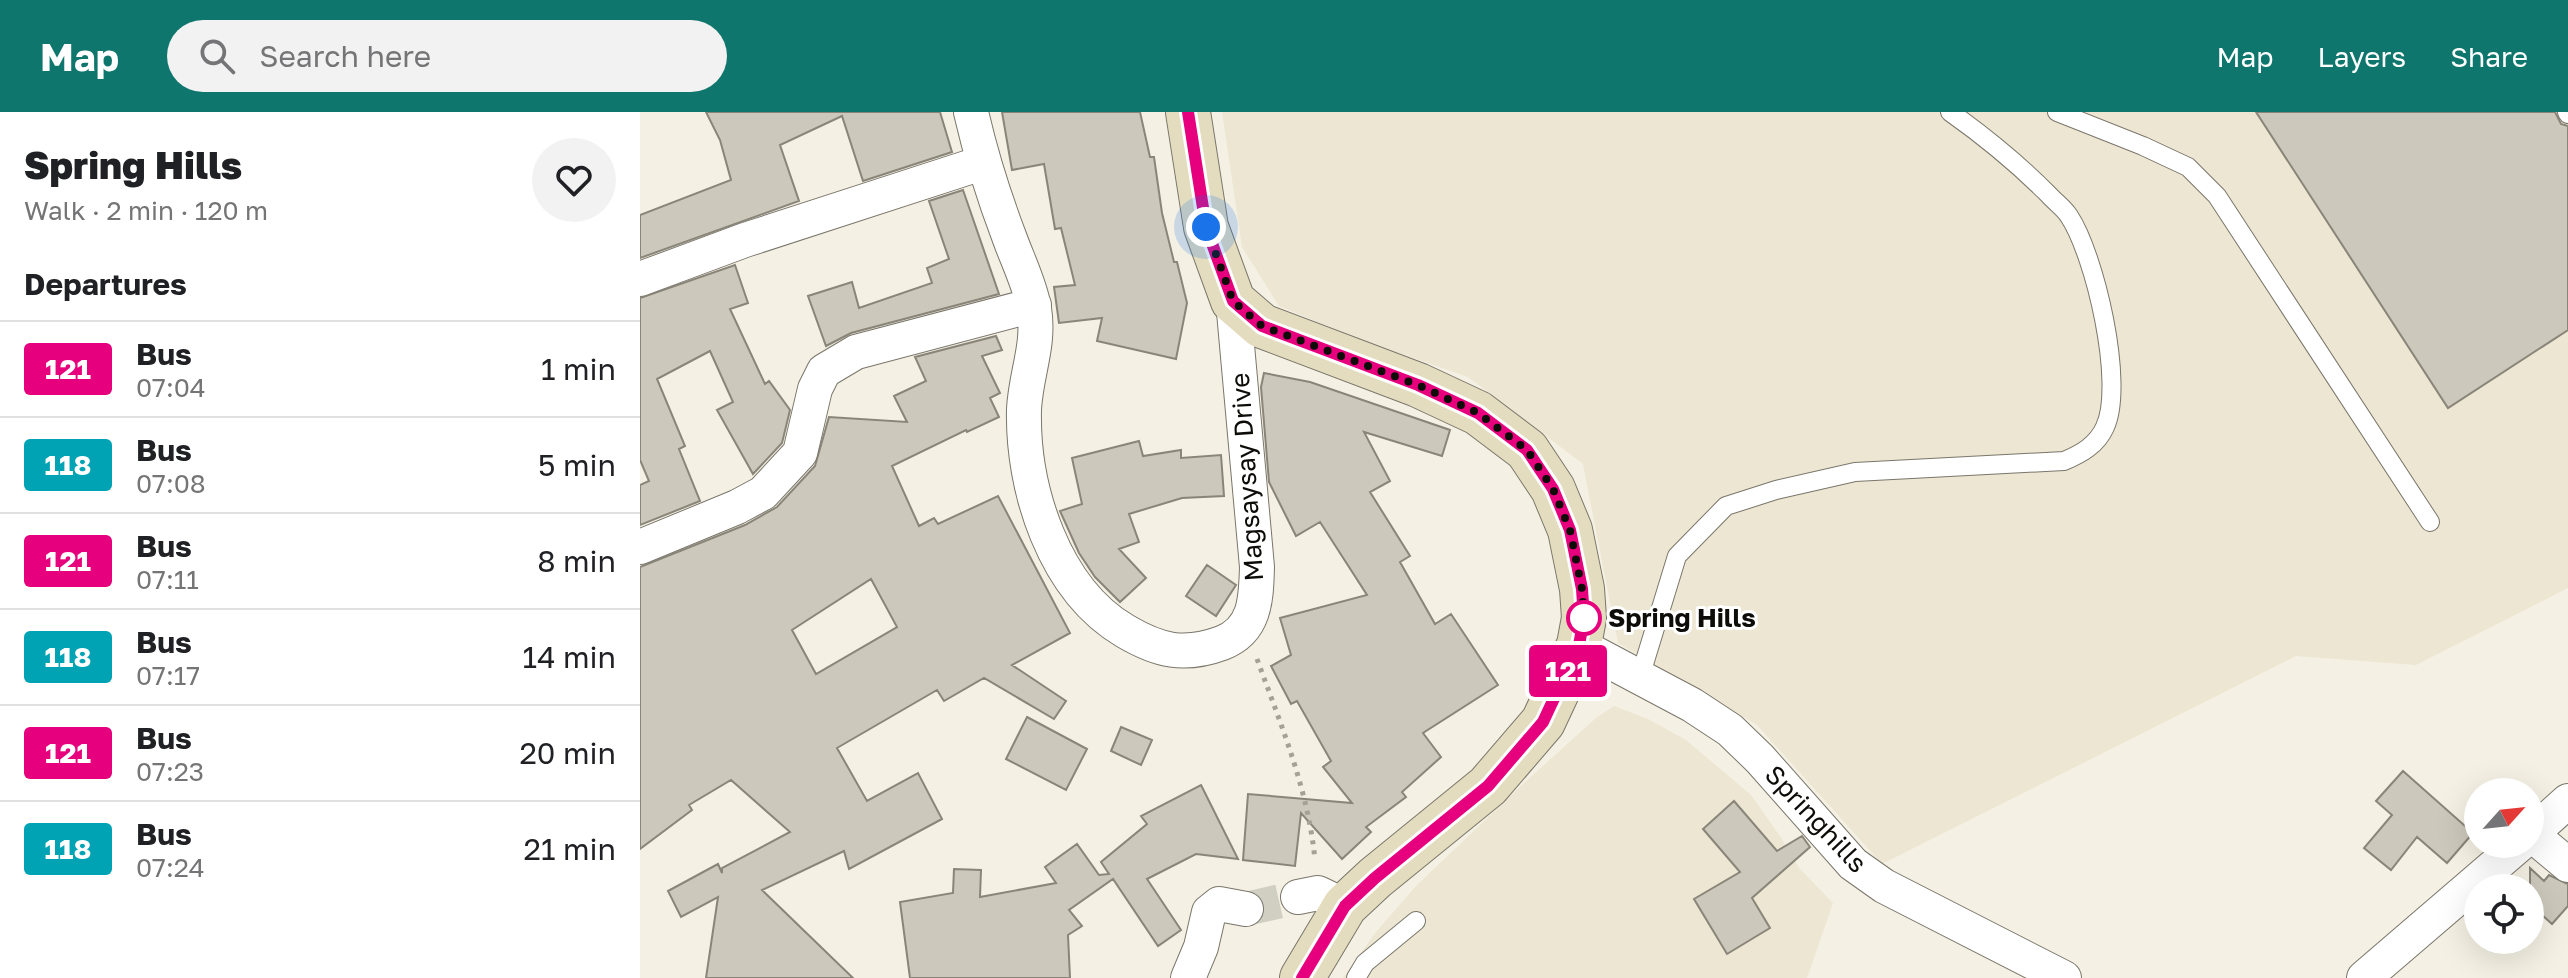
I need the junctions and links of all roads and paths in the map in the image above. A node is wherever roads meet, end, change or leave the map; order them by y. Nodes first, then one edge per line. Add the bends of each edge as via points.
1 (971, 112) edge
2 (1188, 112) edge
3 (1950, 112) edge
4 (2057, 112) edge
5 (982, 163) junction
6 (640, 279) edge
7 (1233, 301) junction
8 (1034, 305) junction
9 (2430, 522) dead end
10 (640, 547) edge
11 (1579, 645) junction
12 (1256, 659) dead end
13 (1640, 677) junction
14 (2568, 801) edge
15 (2544, 822) edge
16 (2544, 849) edge
17 (2503, 858) edge
18 (2568, 865) edge
19 (1320, 899) junction
20 (1246, 909) tunnel mouth
21 (1416, 921) dead end
22 (1188, 978) edge
23 (1302, 978) edge
24 (1356, 978) edge
25 (2064, 978) edge
26 (2364, 978) edge

1 - 5 street, Magsaysay Drive
2 - 7 main road via 1206,227
3 - 13 lane via 2069,216 2091,267 2105,323 2113,397 2105,428 2092,445 2064,461 1855,472 1726,506 1677,556
4 - 9 lane via 2188,167 2217,196
5 - 6 street
5 - 8 street, Magsaysay Drive
7 - 8 street, Magsaysay Drive via 1257,567 1255,608 1231,639 1205,649 1173,652 1115,625 1073,584 1046,537 1029,468 1024,411 1037,340
7 - 11 main road via 1262,326 1478,413 1527,450 1553,489 1570,530 1582,589
8 - 10 street via 856,352 824,371 800,453 763,493
11 - 13 street, Springhills
11 - 19 main road via 1543,722 1488,786 1375,878
12 - 19 path via 1301,780
13 - 25 street, Springhills via 1730,730 1853,864 1884,886
14 - 15 street
16 - 18 street
17 - 26 street
19 - 23 main road
20 - 22 street via 1219,904 1209,912
21 - 24 lane via 1365,963

